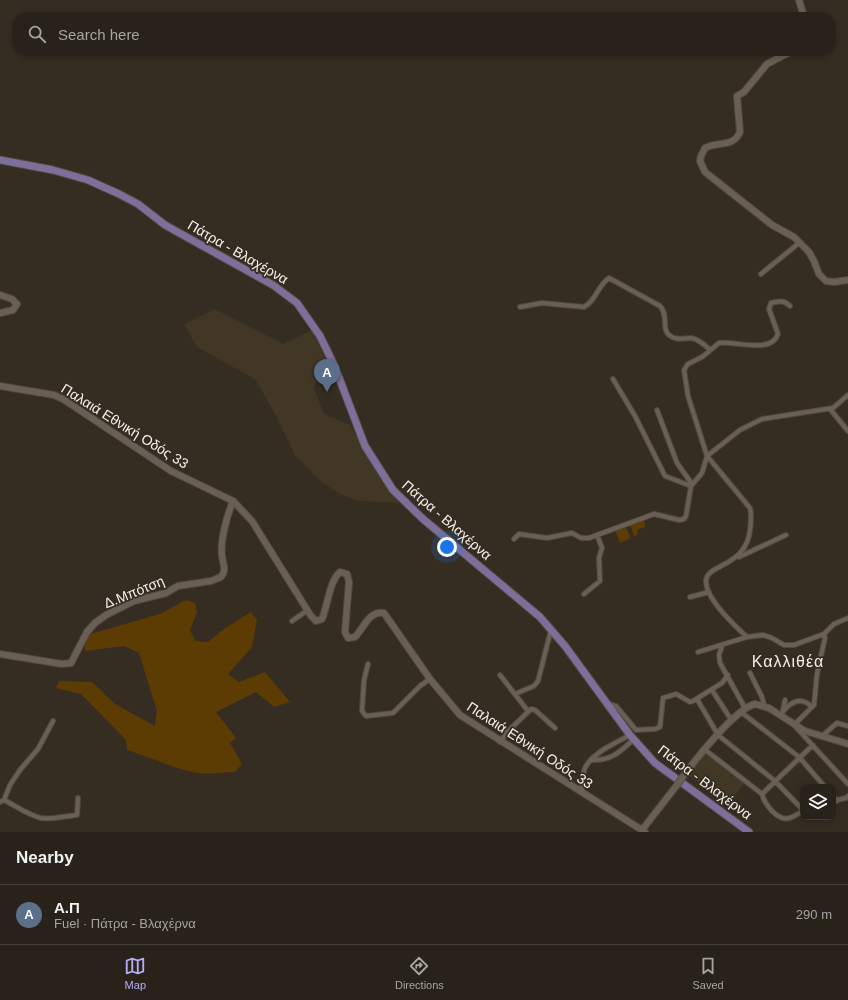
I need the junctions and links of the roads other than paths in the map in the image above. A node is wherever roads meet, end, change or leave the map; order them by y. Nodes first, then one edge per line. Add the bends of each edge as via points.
1 (798, 0) edge
2 (802, 12) edge
3 (782, 56) edge
4 (0, 160) edge
5 (799, 243) junction
6 (761, 274) dead end
7 (848, 280) edge
8 (0, 295) edge
9 (790, 306) dead end
10 (520, 307) dead end
11 (0, 313) edge
12 (710, 350) junction
13 (613, 379) dead end
14 (0, 386) edge
15 (848, 395) edge
16 (830, 409) junction
17 (657, 410) dead end
18 (848, 430) edge
19 (707, 456) junction
20 (692, 485) junction
21 (233, 501) junction
22 (597, 535) junction
23 (786, 535) dead end
24 (514, 539) dead end
25 (735, 558) junction
26 (708, 592) junction
27 (584, 594) dead end
28 (690, 597) dead end
29 (308, 610) junction
30 (848, 618) edge
31 (292, 621) dead end
32 (551, 629) junction
33 (824, 634) junction
34 (747, 637) junction
35 (722, 646) junction
36 (698, 652) dead end
37 (0, 654) edge
38 (368, 664) dead end
39 (750, 672) dead end
40 (500, 675) dead end
41 (728, 675) junction
42 (430, 679) junction
43 (712, 690) junction
44 (515, 694) junction
45 (697, 699) junction
46 (785, 700) dead end
47 (607, 704) junction
48 (764, 705) junction
49 (812, 707) junction
50 (743, 710) junction
51 (528, 711) junction
52 (781, 714) junction
53 (53, 721) dead end
54 (732, 721) junction
55 (794, 725) junction
56 (848, 726) edge
57 (555, 728) dead end
58 (718, 735) junction
59 (822, 736) junction
60 (632, 737) junction
61 (500, 742) junction
62 (848, 744) edge
63 (813, 745) junction
64 (704, 749) junction
65 (799, 757) junction
66 (592, 760) junction
67 (775, 780) junction
68 (847, 783) edge
69 (822, 784) edge
70 (582, 793) junction
71 (762, 794) junction
72 (848, 796) edge
73 (78, 798) dead end
74 (2, 801) edge
75 (836, 801) edge
76 (800, 808) edge
77 (800, 813) edge
78 (643, 831) edge
79 (750, 832) edge

1 - 2 street
3 - 5 street via 767,64 738,96 738,136 727,144 705,148 700,161 705,172 719,186 772,225 790,234
4 - 32 main road, Πάτρα - Βλαχέρνα via 88,180 119,194 138,204 165,225 286,294 301,309 320,336 365,446 393,490 423,520 518,597
5 - 6 street
5 - 7 street via 809,252 819,274 826,281
8 - 11 street via 12,299 17,304 13,310
9 - 12 street via 781,300 771,303 769,310 778,334 776,339 765,345 756,346 723,342
10 - 12 street via 542,303 584,307 591,302 609,278 660,306 665,312 666,329 670,336 677,339 692,338
12 - 19 street via 688,364 684,374 688,396
13 - 20 street via 666,476
14 - 21 street, Παλαιά Εθνική Οδός 33 via 54,395 63,399 171,471
15 - 16 street
16 - 18 street
16 - 19 street via 762,419 740,430
17 - 20 street via 677,463
19 - 20 street via 702,473
19 - 25 street via 750,508 750,532 746,545
20 - 22 street via 684,519 654,514
21 - 29 street, Παλαιά Εθνική Οδός 33 via 252,521
21 - 37 street, Δ.Μπότση via 226,524 222,555 225,568 221,577 212,581 184,584 166,593 134,601 106,614 87,632 71,663 62,664
22 - 24 street via 581,538 572,533 547,538 519,534
22 - 27 street via 602,548 599,558 600,581
23 - 25 street
25 - 26 street via 710,573 705,586
26 - 28 street
26 - 34 street via 733,624
29 - 31 street
29 - 42 street, Παλαιά Εθνική Οδός 33 via 316,622 322,619 334,580 340,572 346,574 349,582 345,636 355,638 373,614 384,613
30 - 33 street via 834,624
32 - 44 street via 538,680 534,686
32 - 47 main road, Πάτρα - Βλαχέρνα
33 - 34 street via 794,645 784,645 763,635
33 - 49 street
34 - 35 street
35 - 36 street
35 - 41 street via 720,663
38 - 42 street via 362,711 366,716 393,713
39 - 48 street
40 - 44 street
41 - 43 street
41 - 50 street
42 - 61 street, Παλαιά Εθνική Οδός 33 via 460,715
43 - 45 street
43 - 54 street
44 - 51 street
45 - 47 street via 690,702 676,694 663,698 660,727 639,731 616,706
45 - 58 street
46 - 52 street
47 - 60 main road, Πάτρα - Βλαχέρνα
48 - 50 street via 755,704
48 - 52 street
49 - 52 street via 803,700 798,700 786,707
49 - 55 street
50 - 54 street
50 - 65 street
51 - 57 street via 536,710
51 - 61 street
52 - 55 street
53 - 74 street via 38,749 14,778
54 - 58 street
55 - 59 street
55 - 63 street
56 - 59 street via 837,723
58 - 64 street
58 - 67 street
59 - 62 street
60 - 66 street via 608,748
60 - 66 street via 613,757
60 - 79 main road, Πάτρα - Βλαχέρνα via 665,772
61 - 70 street, Παλαιά Εθνική Οδός 33
63 - 65 street
63 - 68 street
64 - 71 street
64 - 78 street, bridge
65 - 67 street
65 - 69 street
66 - 70 street via 584,772
67 - 71 street
67 - 76 street
70 - 78 street, Παλαιά Εθνική Οδός 33
71 - 77 street via 764,802 782,819
72 - 75 street
73 - 74 street via 76,815 48,818 41,818

